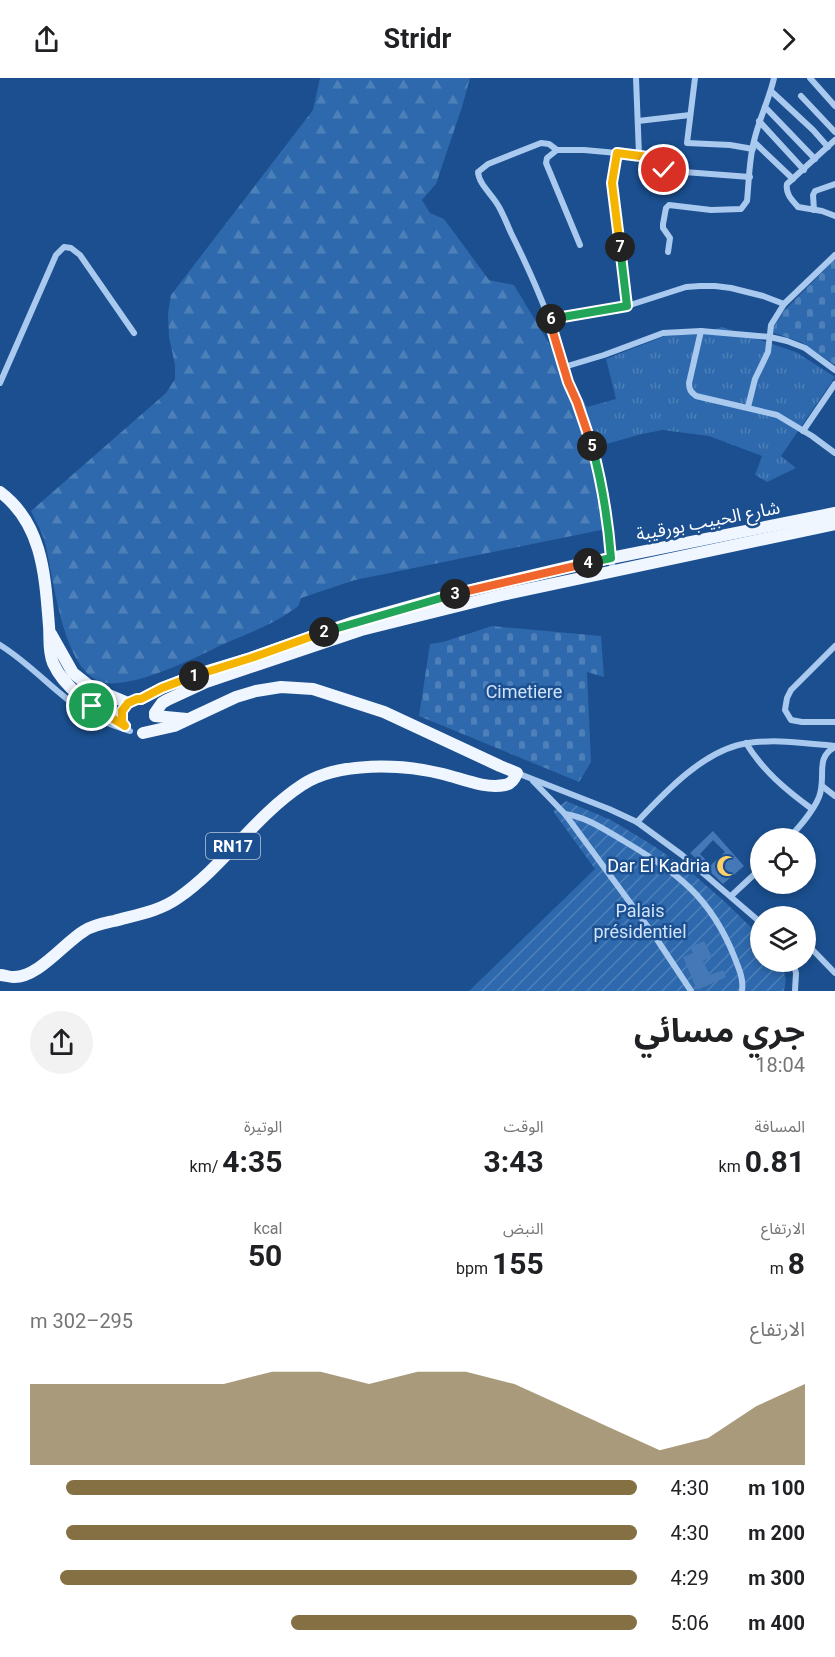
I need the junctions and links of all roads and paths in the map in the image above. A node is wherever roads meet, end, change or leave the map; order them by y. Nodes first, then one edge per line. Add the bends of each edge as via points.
1 (636, 78) edge
2 (695, 78) edge
3 (774, 78) edge
4 (810, 78) edge
5 (771, 91) junction
6 (801, 96) dead end
7 (835, 106) edge
8 (765, 107) junction
9 (690, 115) junction
10 (638, 121) junction
11 (759, 121) junction
12 (835, 132) edge
13 (835, 140) edge
14 (753, 145) junction
15 (828, 147) junction
16 (557, 150) junction
17 (617, 153) junction
18 (639, 155) junction
19 (815, 159) junction
20 (804, 170) junction
21 (750, 177) junction
22 (793, 179) junction
23 (835, 184) edge
24 (814, 210) junction
25 (835, 216) edge
26 (580, 245) dead end
27 (668, 252) dead end
28 (835, 255) edge
29 (784, 304) junction
30 (627, 306) junction
31 (549, 319) junction
32 (701, 332) junction
33 (134, 333) dead end
34 (770, 337) junction
35 (564, 367) junction
36 (835, 370) edge
37 (0, 383) edge
38 (835, 384) edge
39 (748, 407) junction
40 (803, 431) junction
41 (835, 453) edge
42 (0, 492) edge
43 (835, 513) edge
44 (835, 524) edge
45 (611, 558) junction
46 (613, 571) junction
47 (50, 630) junction
48 (0, 645) edge
49 (835, 646) edge
50 (46, 670) junction
51 (135, 701) junction
52 (155, 714) junction
53 (187, 719) junction
54 (835, 722) edge
55 (133, 730) junction
56 (746, 743) junction
57 (835, 746) edge
58 (500, 766) junction
59 (517, 773) junction
60 (531, 778) junction
61 (480, 784) junction
62 (822, 786) junction
63 (835, 795) edge
64 (812, 809) junction
65 (565, 814) junction
66 (637, 822) junction
67 (797, 828) edge
68 (750, 878) edge
69 (731, 897) junction
70 (750, 913) edge
71 (816, 954) edge
72 (796, 972) edge
73 (835, 973) edge
74 (0, 975) edge
75 (691, 991) edge
76 (742, 991) edge
77 (795, 991) edge

1 - 10 street
2 - 9 street
3 - 5 street
4 - 7 street
5 - 8 street
5 - 15 street
6 - 12 street
8 - 11 street
8 - 19 street
9 - 10 street
9 - 14 street via 687,143
10 - 18 street
11 - 14 street
11 - 20 street
13 - 15 street
14 - 21 street
14 - 22 street
15 - 19 street
16 - 17 street
16 - 26 street via 546,163
16 - 31 street via 541,143 488,164 478,172 503,215
17 - 18 street
17 - 30 street via 612,195
18 - 21 street via 651,159 658,170
19 - 20 street
20 - 22 street
21 - 27 street via 747,201 741,209 667,206 663,224 670,238
22 - 24 street via 787,184 788,194 798,207
23 - 24 street via 815,191
24 - 25 street
28 - 29 street
29 - 30 street via 715,286 686,287
29 - 34 street via 771,325
30 - 31 street
31 - 35 street
32 - 34 street
32 - 35 street via 663,333
32 - 39 street via 689,383 691,392
33 - 37 street via 80,255 64,247 56,255
34 - 36 street via 797,344
34 - 39 street
35 - 45 street via 596,460
38 - 40 street
39 - 40 street via 777,415
40 - 41 street
42 - 47 main road via 21,514 33,535 43,564
43 - 45 main road, شارع الحبيب بورقيبة
44 - 46 main road, شارع الحبيب بورقيبة
45 - 46 street
45 - 51 main road, شارع الحبيب بورقيبة via 450,595 354,622 198,674
46 - 52 main road, شارع الحبيب بورقيبة via 361,630 206,682 162,703
47 - 50 main road
47 - 51 main road via 73,673 92,688
48 - 50 street
49 - 54 street via 791,690 785,710 791,720
50 - 55 main road
50 - 55 street via 68,700 88,714
51 - 52 main road via 150,704
51 - 55 main road via 122,711 122,722
52 - 53 main road
52 - 55 main road via 152,726
53 - 55 main road via 174,726
53 - 58 main road via 256,691 281,687 313,689 384,712
56 - 57 street via 780,741
56 - 64 street via 760,764
56 - 66 street via 731,747 692,771
57 - 62 street via 823,759
58 - 59 main road
58 - 61 main road
59 - 60 street
59 - 61 main road, RN17 via 505,785
60 - 65 street
60 - 66 street
61 - 74 main road, RN17 via 396,767 354,768 318,777 286,796 203,878 165,906 87,928 23,976
62 - 63 street
62 - 64 street
64 - 67 street
65 - 75 street
65 - 76 street via 585,819 642,851 701,898 726,936 742,977
66 - 69 street
68 - 69 street
69 - 70 street
71 - 73 street
72 - 77 street

